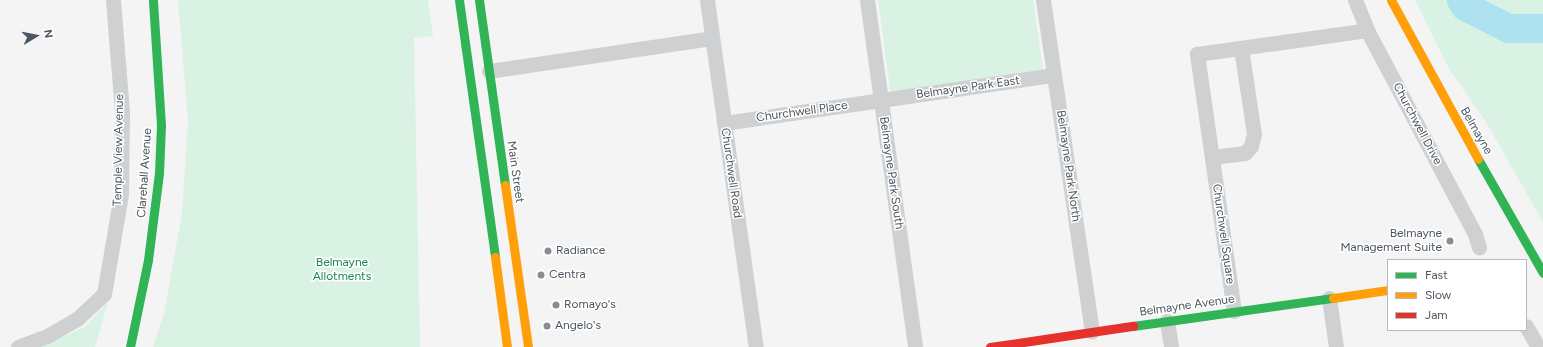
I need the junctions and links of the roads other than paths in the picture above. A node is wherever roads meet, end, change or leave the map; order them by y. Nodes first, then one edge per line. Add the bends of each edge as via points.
1 (113, 0) edge
2 (153, 0) edge
3 (459, 0) edge
4 (479, 0) edge
5 (707, 0) edge
6 (867, 0) edge
7 (1043, 0) edge
8 (1355, 0) edge
9 (1391, 0) edge
10 (1367, 30) junction
11 (712, 38) junction
12 (1241, 48) junction
13 (489, 71) junction
14 (1054, 75) junction
15 (881, 100) junction
16 (724, 123) junction
17 (1212, 157) junction
18 (1479, 247) dead end
19 (1530, 258) edge
20 (1543, 273) edge
21 (1387, 290) edge
22 (1329, 298) junction
23 (1234, 311) junction
24 (1167, 320) junction
25 (134, 322) junction
26 (1527, 328) edge
27 (1092, 331) junction
28 (121, 341) dead end
29 (18, 347) edge
30 (130, 347) edge
31 (507, 347) edge
32 (528, 347) edge
33 (756, 347) edge
34 (915, 347) edge
35 (990, 347) edge
36 (1171, 347) edge
37 (1336, 347) edge
38 (1538, 347) edge

1 - 29 street, Temple View Avenue via 122,112 121,196 104,294 77,319 49,335
2 - 25 street, Clarehall Avenue via 160,125 159,173 148,260
3 - 31 street
4 - 13 street, Main Street
5 - 11 street, Churchwell Road
6 - 15 street, Belmayne Park South
7 - 14 street, Belmayne Park North
8 - 10 street, Churchwell Drive
9 - 19 street, Belmayne
10 - 12 street, Churchwell Square
10 - 18 street, Churchwell Drive via 1475,234
11 - 13 street
11 - 16 street, Churchwell Road
12 - 17 street via 1254,134 1251,146 1245,153
12 - 17 street, Churchwell Square via 1197,54
13 - 32 street, Main Street
14 - 15 street, Belmayne Park East
14 - 27 street, Belmayne Park North
15 - 16 street, Churchwell Place
15 - 34 street, Belmayne Park South
16 - 33 street, Churchwell Road
17 - 23 street, Churchwell Square
19 - 20 street, Belmayne
21 - 22 street, Belmayne Avenue
22 - 23 street, Belmayne Avenue
22 - 37 street
23 - 24 street, Belmayne Avenue
24 - 27 street, Belmayne Avenue
24 - 36 street
25 - 28 street, Clarehall Avenue
25 - 30 street, Clarehall Avenue
26 - 38 street
27 - 35 street, Belmayne Avenue

